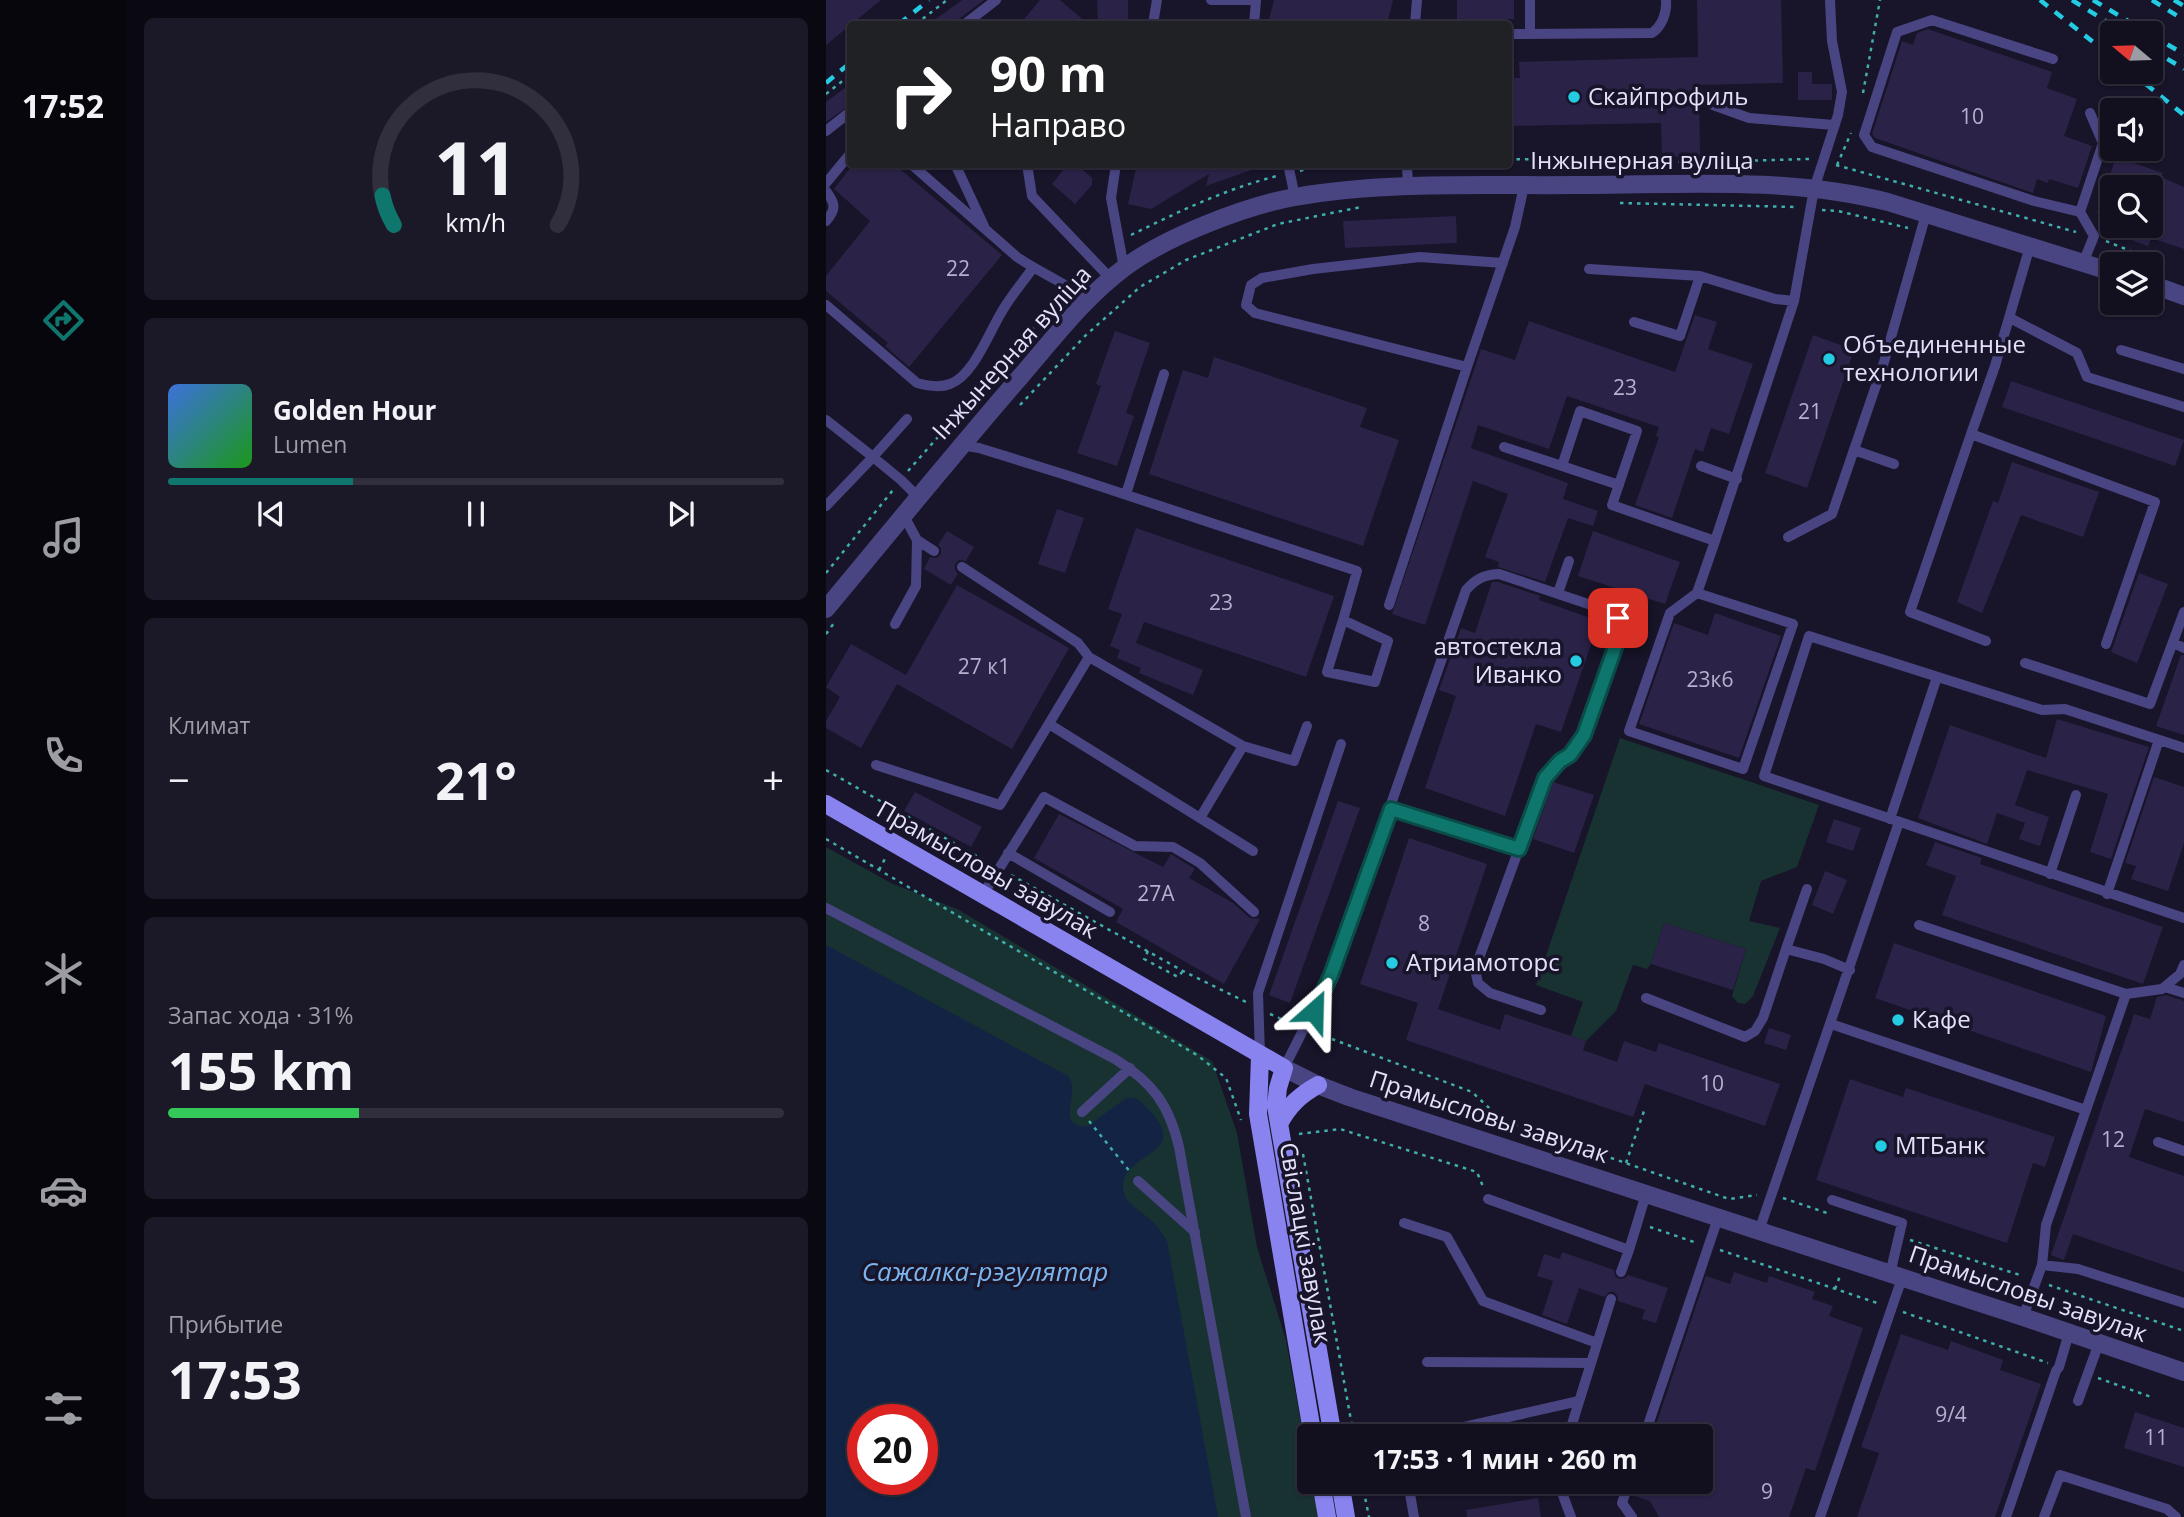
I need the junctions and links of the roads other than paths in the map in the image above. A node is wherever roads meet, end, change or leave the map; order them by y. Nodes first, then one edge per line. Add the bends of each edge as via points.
1 (996, 0) edge
2 (1157, 0) edge
3 (1211, 0) edge
4 (1417, 0) edge
5 (1530, 0) edge
6 (1666, 0) edge
7 (1830, 0) edge
8 (1256, 1) edge
9 (969, 21) edge
10 (1154, 21) edge
11 (1254, 21) edge
12 (1415, 21) edge
13 (1530, 33) junction
14 (1512, 34) edge
15 (2053, 59) dead end
16 (1713, 105) dead end
17 (2091, 113) dead end
18 (847, 115) edge
19 (1835, 125) junction
20 (826, 131) edge
21 (847, 158) edge
22 (916, 168) edge
23 (957, 168) edge
24 (1028, 168) edge
25 (1115, 168) edge
26 (1289, 168) edge
27 (1407, 168) edge
28 (826, 183) edge
29 (1524, 186) junction
30 (1408, 188) junction
31 (1814, 189) junction
32 (826, 191) edge
33 (1295, 197) junction
34 (2080, 212) junction
35 (1926, 214) junction
36 (826, 221) edge
37 (986, 230) junction
38 (2030, 246) junction
39 (1503, 263) junction
40 (2083, 263) junction
41 (1033, 268) junction
42 (2100, 268) edge
43 (1589, 269) dead end
44 (1118, 273) junction
45 (1700, 276) junction
46 (2163, 288) edge
47 (2184, 296) edge
48 (1089, 301) junction
49 (1794, 301) junction
50 (826, 304) edge
51 (2010, 318) junction
52 (1634, 322) dead end
53 (2121, 350) dead end
54 (1467, 367) junction
55 (2184, 369) edge
56 (1164, 374) dead end
57 (2184, 407) edge
58 (908, 419) dead end
59 (826, 420) edge
60 (1971, 434) junction
61 (961, 445) junction
62 (1504, 447) dead end
63 (1854, 450) junction
64 (873, 457) junction
65 (1894, 464) dead end
66 (1562, 466) junction
67 (1701, 466) dead end
68 (1737, 479) junction
69 (1619, 485) junction
70 (1126, 494) junction
71 (918, 497) junction
72 (826, 506) edge
73 (904, 516) junction
74 (1788, 537) dead end
75 (917, 540) junction
76 (1715, 541) junction
77 (934, 551) dead end
78 (1569, 561) dead end
79 (962, 567) dead end
80 (1558, 593) junction
81 (1697, 593) junction
82 (1389, 606) dead end
83 (2184, 612) edge
84 (830, 616) edge
85 (1343, 620) junction
86 (895, 624) dead end
87 (1986, 641) dead end
88 (2173, 643) junction
89 (2106, 645) dead end
90 (2184, 648) edge
91 (1089, 657) junction
92 (2025, 663) dead end
93 (1937, 677) junction
94 (1049, 724) junction
95 (1307, 726) dead end
96 (2159, 740) junction
97 (1341, 744) dead end
98 (1243, 746) junction
99 (2184, 748) edge
100 (876, 765) dead end
101 (2076, 795) dead end
102 (826, 804) edge
103 (1391, 809) junction
104 (1200, 818) junction
105 (1895, 821) junction
106 (1519, 849) junction
107 (1253, 851) dead end
108 (1008, 853) junction
109 (2050, 874) junction
110 (1807, 888) dead end
111 (2107, 894) junction
112 (982, 896) junction
113 (826, 908) edge
114 (1111, 912) dead end
115 (1254, 912) dead end
116 (2184, 918) edge
117 (1919, 925) dead end
118 (1786, 949) junction
119 (2184, 965) edge
120 (1850, 970) junction
121 (2165, 987) junction
122 (2184, 993) edge
123 (2126, 994) junction
124 (1646, 998) dead end
125 (1541, 1010) dead end
126 (1831, 1024) junction
127 (1260, 1056) junction
128 (1130, 1068) junction
129 (1284, 1068) junction
130 (1318, 1085) junction
131 (2086, 1110) junction
132 (1082, 1112) road end
133 (1279, 1124) junction
134 (2158, 1142) dead end
135 (2184, 1151) edge
136 (1138, 1181) road end
137 (1646, 1194) junction
138 (1488, 1199) road end
139 (1832, 1200) dead end
140 (1718, 1218) junction
141 (1404, 1223) dead end
142 (1759, 1231) junction
143 (1195, 1232) junction
144 (1629, 1250) junction
145 (2042, 1265) junction
146 (1621, 1272) dead end
147 (1896, 1276) junction
148 (1611, 1299) dead end
149 (2184, 1303) edge
150 (2023, 1317) junction
151 (2069, 1333) junction
152 (1597, 1343) junction
153 (2099, 1343) junction
154 (1427, 1362) dead end
155 (1591, 1363) junction
156 (2184, 1372) edge
157 (1579, 1401) junction
158 (2078, 1401) dead end
159 (1311, 1424) edge
160 (1331, 1424) edge
161 (1477, 1424) edge
162 (1572, 1424) edge
163 (1648, 1424) edge
164 (1323, 1494) edge
165 (1342, 1494) edge
166 (1410, 1494) edge
167 (1563, 1494) edge
168 (1625, 1494) edge
169 (1246, 1517) edge
170 (1327, 1517) edge
171 (1346, 1517) edge
172 (1414, 1517) edge
173 (1572, 1517) edge
174 (1632, 1517) edge
175 (1820, 1517) edge
176 (2006, 1517) edge
177 (2044, 1517) edge
178 (2176, 1517) edge

1 - 9 lane
2 - 10 lane
3 - 8 lane
4 - 12 lane
5 - 13 lane
6 - 13 lane via 1660,28 1652,33
7 - 19 lane via 1842,92
8 - 11 lane
13 - 14 lane
15 - 34 lane via 1932,20 1897,32 1864,135 1872,147
16 - 19 lane via 1749,118
17 - 34 lane via 2103,143
18 - 20 lane
19 - 31 lane
21 - 28 lane
22 - 37 lane
23 - 37 lane
24 - 44 lane via 1032,196
25 - 44 lane via 1111,198
26 - 33 lane
27 - 30 lane
29 - 30 street, Інжынерная вуліца
29 - 31 street, Інжынерная вуліца
29 - 39 lane
30 - 33 street, Інжынерная вуліца
31 - 35 street, Інжынерная вуліца via 1859,195
31 - 49 lane
32 - 36 lane via 835,206
33 - 44 street, Інжынерная вуліца via 1234,214 1170,241
34 - 40 lane via 2094,236
35 - 38 street, Інжынерная вуліца
35 - 63 lane
37 - 41 lane
38 - 40 street, Інжынерная вуліца
38 - 51 lane
39 - 54 lane
39 - 54 lane via 1420,257 1313,269 1262,278 1251,285 1246,305 1255,313
40 - 42 street, Інжынерная вуліца
41 - 48 lane
41 - 50 lane via 1000,314 983,349 949,385 917,383
43 - 45 lane
44 - 48 street, Інжынерная вуліца
45 - 49 lane
45 - 52 lane via 1680,336
46 - 47 street
48 - 61 street, Інжынерная вуліца
49 - 68 lane
51 - 57 lane via 2077,353 2087,377
51 - 60 lane
53 - 55 lane
54 - 82 lane
56 - 70 lane
58 - 64 lane
59 - 64 lane
60 - 87 lane via 1910,612
60 - 89 lane via 2155,502
61 - 70 lane
61 - 71 street, Інжынерная вуліца
62 - 66 lane
63 - 65 lane
63 - 74 lane via 1832,514
64 - 71 lane
64 - 72 lane
66 - 69 lane
66 - 69 lane via 1580,411 1637,431
67 - 68 lane
68 - 76 lane
69 - 76 lane via 1612,505
70 - 85 lane via 1357,571
71 - 73 street, Інжынерная вуліца
73 - 75 lane
73 - 84 street, Інжынерная вуліца
75 - 77 lane
75 - 86 lane via 916,586
76 - 81 lane
78 - 80 lane
79 - 91 lane via 1078,643
80 - 103 lane via 1499,574 1478,578 1466,590
80 - 106 lane via 1609,611 1618,618 1621,631 1584,735 1545,778
81 - 81 lane via 1670,613 1629,731 1743,769 1793,624
83 - 88 lane
85 - 85 lane via 1327,672 1375,682 1388,640
88 - 90 lane
88 - 92 lane via 2150,704
91 - 94 lane
91 - 98 lane
93 - 96 lane via 2042,710 2065,709
93 - 105 lane
93 - 105 lane via 1810,636 1764,776
94 - 100 lane via 1000,804
94 - 104 lane
95 - 98 lane via 1294,761
96 - 99 lane
96 - 111 lane
97 - 127 lane via 1258,993
98 - 104 lane
101 - 109 lane
102 - 112 main road, Прамысловы завулак
103 - 106 lane
103 - 129 lane via 1331,975
104 - 107 lane
105 - 109 lane
105 - 120 lane
106 - 125 lane via 1475,969 1478,983 1490,993
108 - 112 lane
108 - 114 lane
108 - 115 lane via 1044,797 1135,846 1173,847 1200,863
109 - 111 lane
110 - 118 lane
111 - 116 lane
112 - 127 main road, Прамысловы завулак
113 - 128 lane
117 - 123 lane
118 - 120 lane
118 - 124 lane via 1763,1018 1745,1037
119 - 121 lane
120 - 126 lane
121 - 122 lane
121 - 123 lane
123 - 131 lane
126 - 131 lane
126 - 142 lane
127 - 129 main road, Прамысловы завулак
127 - 159 main road, Свіслацкі завулак via 1258,1114
128 - 132 lane
128 - 143 lane via 1157,1093 1175,1127
129 - 130 street, Прамысловы завулак
129 - 133 main road, Свіслацкі завулак via 1276,1106
130 - 133 main road via 1286,1110
130 - 137 street, Прамысловы завулак
131 - 145 lane via 2046,1225
133 - 160 main road, Свіслацкі завулак
134 - 135 lane
136 - 143 lane
137 - 140 street, Прамысловы завулак
137 - 144 lane
138 - 144 lane
139 - 147 lane via 1902,1223
140 - 142 street, Прамысловы завулак
140 - 163 lane
141 - 152 lane via 1447,1237 1483,1301
142 - 147 street, Прамысловы завулак
143 - 169 lane
144 - 146 lane
145 - 149 lane via 2078,1269
145 - 150 lane
147 - 150 street, Прамысловы завулак
147 - 175 lane via 1890,1308
148 - 152 lane
150 - 151 street, Прамысловы завулак
151 - 153 street, Прамысловы завулак
151 - 176 lane
152 - 155 lane
153 - 156 street, Прамысловы завулак
153 - 158 lane
154 - 155 lane
155 - 157 lane
157 - 161 lane
157 - 162 lane
164 - 170 main road
165 - 171 main road
166 - 172 lane
167 - 173 lane
168 - 174 lane via 1622,1503
177 - 178 lane via 2060,1475 2167,1509

